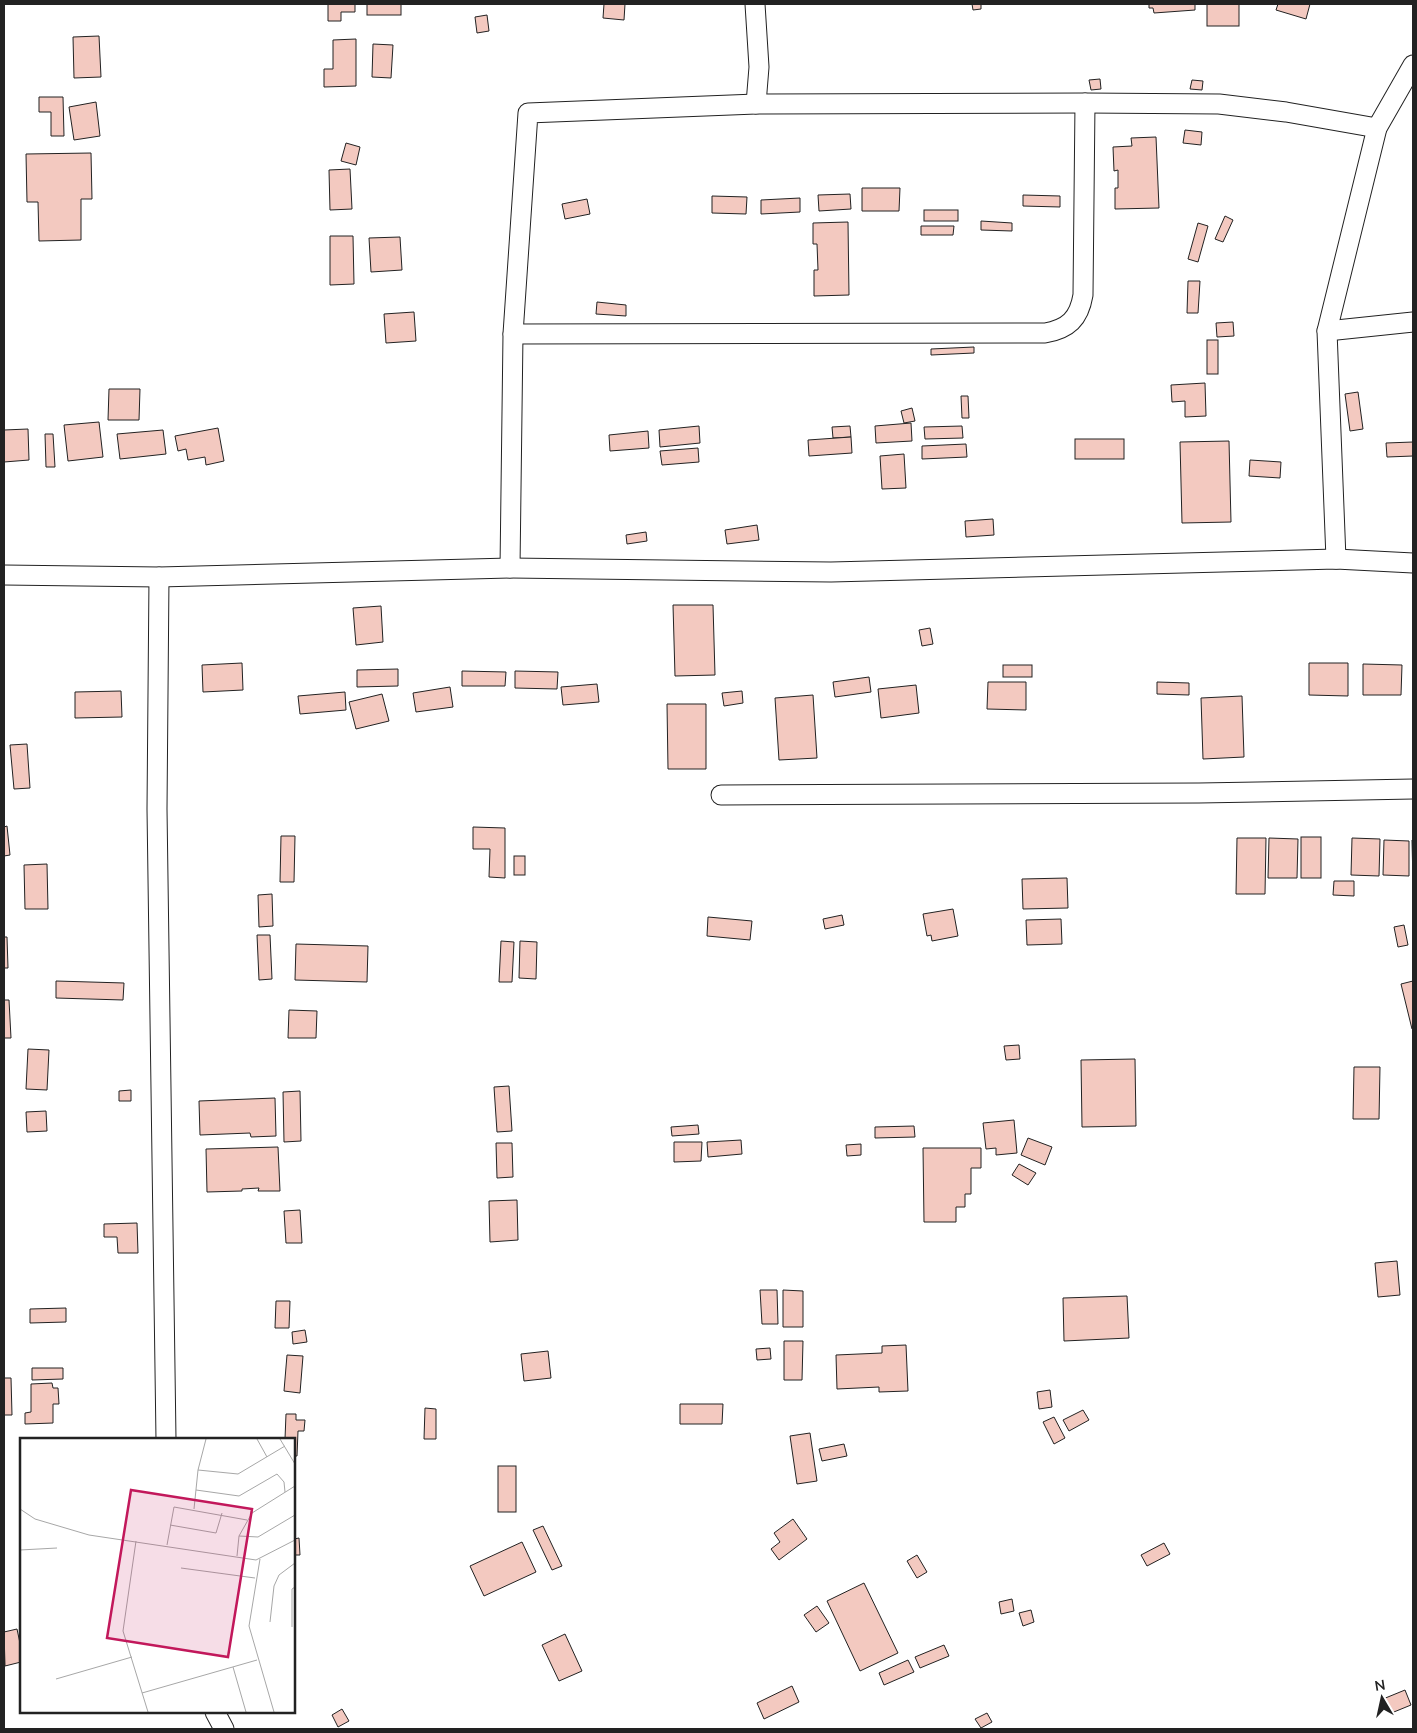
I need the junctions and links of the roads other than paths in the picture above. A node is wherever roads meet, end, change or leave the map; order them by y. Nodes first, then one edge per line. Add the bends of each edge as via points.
1 (754, 4) edge
2 (1413, 65) edge
3 (1085, 103) junction
4 (756, 104) junction
5 (1377, 128) junction
6 (1413, 322) edge
7 (1326, 330) junction
8 (514, 334) junction
9 (1336, 559) junction
10 (1413, 563) edge
11 (510, 568) junction
12 (4, 575) edge
13 (159, 577) junction
14 (1413, 789) edge
15 (720, 795) dead end
16 (166, 1438) edge
17 (216, 1713) edge
18 (224, 1729) edge

1 - 4 street via 759,67
2 - 5 street
3 - 4 street
3 - 5 street via 1219,104
3 - 8 street via 1083,295 1075,318 1056,331
4 - 8 street via 528,113
5 - 7 street
6 - 7 street
7 - 9 street
8 - 11 street
9 - 10 street
9 - 11 street via 831,572
11 - 13 street
12 - 13 street
13 - 16 street via 157,809
14 - 15 street
17 - 18 street

